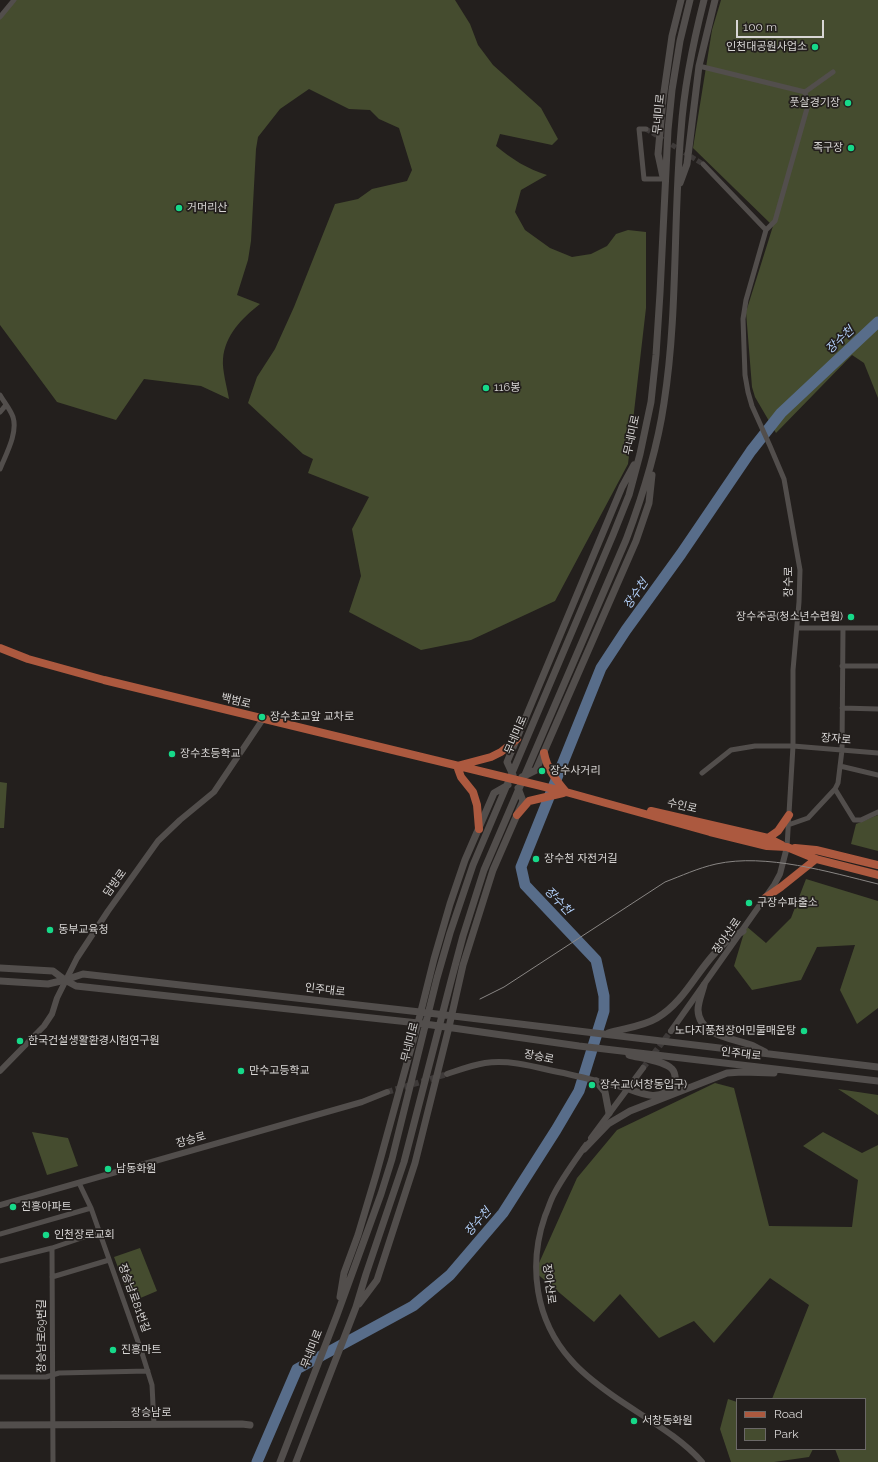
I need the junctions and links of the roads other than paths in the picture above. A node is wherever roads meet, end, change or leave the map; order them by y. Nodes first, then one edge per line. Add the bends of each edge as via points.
1 (14, 0) edge
2 (681, 0) edge
3 (690, 0) edge
4 (704, 0) edge
5 (715, 0) edge
6 (0, 17) edge
7 (699, 66) junction
8 (833, 72) dead end
9 (805, 92) junction
10 (646, 129) dead end
11 (703, 164) tunnel mouth
12 (663, 179) junction
13 (665, 189) junction
14 (677, 189) junction
15 (766, 230) junction
16 (0, 395) edge
17 (6, 405) junction
18 (0, 412) edge
19 (640, 454) junction
20 (654, 457) junction
21 (0, 469) edge
22 (797, 628) junction
23 (843, 628) junction
24 (878, 628) edge
25 (0, 648) edge
26 (842, 666) junction
27 (878, 666) edge
28 (842, 708) junction
29 (878, 708) edge
30 (263, 719) junction
31 (517, 739) junction
32 (793, 746) junction
33 (842, 750) junction
34 (544, 753) junction
35 (878, 753) edge
36 (458, 766) junction
37 (840, 766) junction
38 (702, 773) dead end
39 (878, 775) edge
40 (515, 780) junction
41 (835, 789) junction
42 (569, 793) junction
43 (878, 812) edge
44 (517, 815) junction
45 (789, 815) junction
46 (788, 825) junction
47 (478, 829) junction
48 (768, 838) junction
49 (787, 847) junction
50 (816, 859) junction
51 (878, 865) edge
52 (878, 875) edge
53 (765, 898) junction
54 (743, 931) junction
55 (0, 968) edge
56 (65, 980) junction
57 (0, 981) edge
58 (704, 985) junction
59 (420, 1012) junction
60 (451, 1016) junction
61 (418, 1023) junction
62 (449, 1028) junction
63 (671, 1031) tunnel mouth
64 (606, 1034) junction
65 (602, 1048) junction
66 (769, 1054) junction
67 (878, 1067) edge
68 (643, 1068) tunnel mouth
69 (0, 1071) edge
70 (447, 1074) tunnel mouth
71 (820, 1074) junction
72 (593, 1080) junction
73 (878, 1081) edge
74 (626, 1088) junction
75 (387, 1092) tunnel mouth
76 (609, 1113) junction
77 (584, 1149) junction
78 (79, 1183) junction
79 (0, 1206) edge
80 (91, 1208) junction
81 (99, 1232) junction
82 (0, 1234) edge
83 (52, 1248) junction
84 (109, 1260) junction
85 (0, 1261) edge
86 (52, 1277) junction
87 (356, 1307) junction
88 (336, 1316) junction
89 (148, 1371) junction
90 (52, 1375) junction
91 (0, 1378) edge
92 (154, 1424) junction
93 (0, 1425) edge
94 (52, 1425) junction
95 (250, 1425) dead end
96 (53, 1462) edge
97 (280, 1462) edge
98 (296, 1462) edge
99 (702, 1462) edge

1 - 6 street
2 - 12 main road via 672,36 663,99 658,154
3 - 13 main road, 무네미로 via 672,90
4 - 14 main road, 무네미로 via 693,43 686,92
5 - 7 main road
7 - 9 street
7 - 14 main road via 687,164
8 - 9 street
9 - 15 street, 장수로 via 808,105 775,221
10 - 12 street via 639,129 644,179
11 - 15 street
12 - 13 main road
13 - 19 main road, 무네미로 via 656,355 651,402
14 - 20 main road, 무네미로 via 670,356
15 - 22 street, 장수로 via 743,319 745,375 752,406 784,479 799,564
16 - 17 street
17 - 18 street
17 - 21 street via 14,419 14,428
19 - 31 main road via 622,487
19 - 88 main road, 무네미로 via 629,495 613,535 473,865 437,978 392,1159
20 - 34 main road via 648,503 636,542
20 - 87 main road, 무네미로 via 626,540 484,870 463,936 404,1162
22 - 23 street
22 - 32 street, 장수로 via 792,689
23 - 24 street
23 - 26 street
25 - 30 main road, 백범로 via 28,659 104,680
26 - 27 street
26 - 28 street
28 - 29 street
28 - 33 street
30 - 36 main road, 백범로
30 - 56 street, 담방로 via 214,792 158,841 108,910
31 - 36 main road via 491,757
31 - 40 main road via 507,762
32 - 33 street, 장자로
32 - 38 street via 756,746 731,750
32 - 45 street, 장수로
33 - 35 street, 장자로
33 - 37 street
34 - 40 main road via 536,770
34 - 42 main road via 551,774
36 - 40 main road, 백범로
36 - 47 main road via 461,777 473,792 477,805
37 - 39 street
37 - 41 street
40 - 42 main road, 수인로
40 - 44 main road via 523,801
40 - 47 main road via 494,793
41 - 43 street via 854,820 861,820
41 - 46 street via 808,818
42 - 44 main road via 529,801
42 - 48 main road, 수인로
42 - 49 main road, 수인로 via 767,846
44 - 60 main road via 493,870 480,909
45 - 46 street, 장수로
45 - 48 main road via 778,831
46 - 49 street, 장수로
47 - 59 main road via 450,904
48 - 49 main road, 수인로
49 - 50 main road, 수인로
49 - 51 main road, 수인로 via 816,850
49 - 53 street, 장아산로 via 780,874
50 - 52 main road, 수인로
50 - 53 main road
53 - 54 street, 장아산로
54 - 58 street, 장아산로
54 - 64 main road via 724,944 672,1007 645,1024
55 - 56 main road, 인주대로 via 53,971
56 - 57 main road, 인주대로 via 48,984
56 - 59 main road, 인주대로 via 83,974
56 - 61 main road, 인주대로 via 76,986
56 - 69 street, 담방로 via 52,1014 44,1026
58 - 63 street, 장아산로
58 - 66 main road via 698,1003 702,1023 714,1033 753,1045
59 - 60 main road, 인주대로
59 - 61 main road
60 - 62 main road
60 - 64 main road, 인주대로
61 - 62 main road, 인주대로
61 - 88 main road via 372,1190 344,1273
62 - 65 main road, 인주대로
62 - 87 main road via 415,1163 377,1280
64 - 66 main road, 인주대로
65 - 71 main road, 인주대로
65 - 74 main road via 665,1064 675,1075 676,1084 672,1089 654,1096
66 - 67 main road, 인주대로
68 - 74 street, 장아산로
70 - 72 street, 장승로 via 485,1063 506,1062
71 - 73 main road, 인주대로
71 - 77 main road via 727,1073 630,1111 608,1124
72 - 74 street, 장승로
72 - 76 main road via 605,1092
74 - 76 street, 장아산로
75 - 78 street, 장승로 via 362,1102
76 - 77 street, 장아산로
77 - 99 street, 장아산로 via 552,1197 542,1225 535,1272 544,1315 554,1337 570,1360 586,1375 675,1439
78 - 79 street, 장승로
78 - 80 street, 장승남로81번길
80 - 81 street, 장승남로81번길
80 - 82 street
81 - 83 street
81 - 84 street, 장승남로81번길
83 - 85 street
83 - 86 street, 장승남로69번길
84 - 86 street
84 - 89 street, 장승남로81번길
86 - 90 street, 장승남로69번길
87 - 98 main road, 무네미로
88 - 97 main road, 무네미로
89 - 90 street
89 - 92 street, 장승남로81번길 via 153,1395
90 - 91 street
90 - 94 street, 장승남로69번길
92 - 94 main road, 장승남로
92 - 95 main road, 장승남로
93 - 94 main road, 장승남로
94 - 96 street

